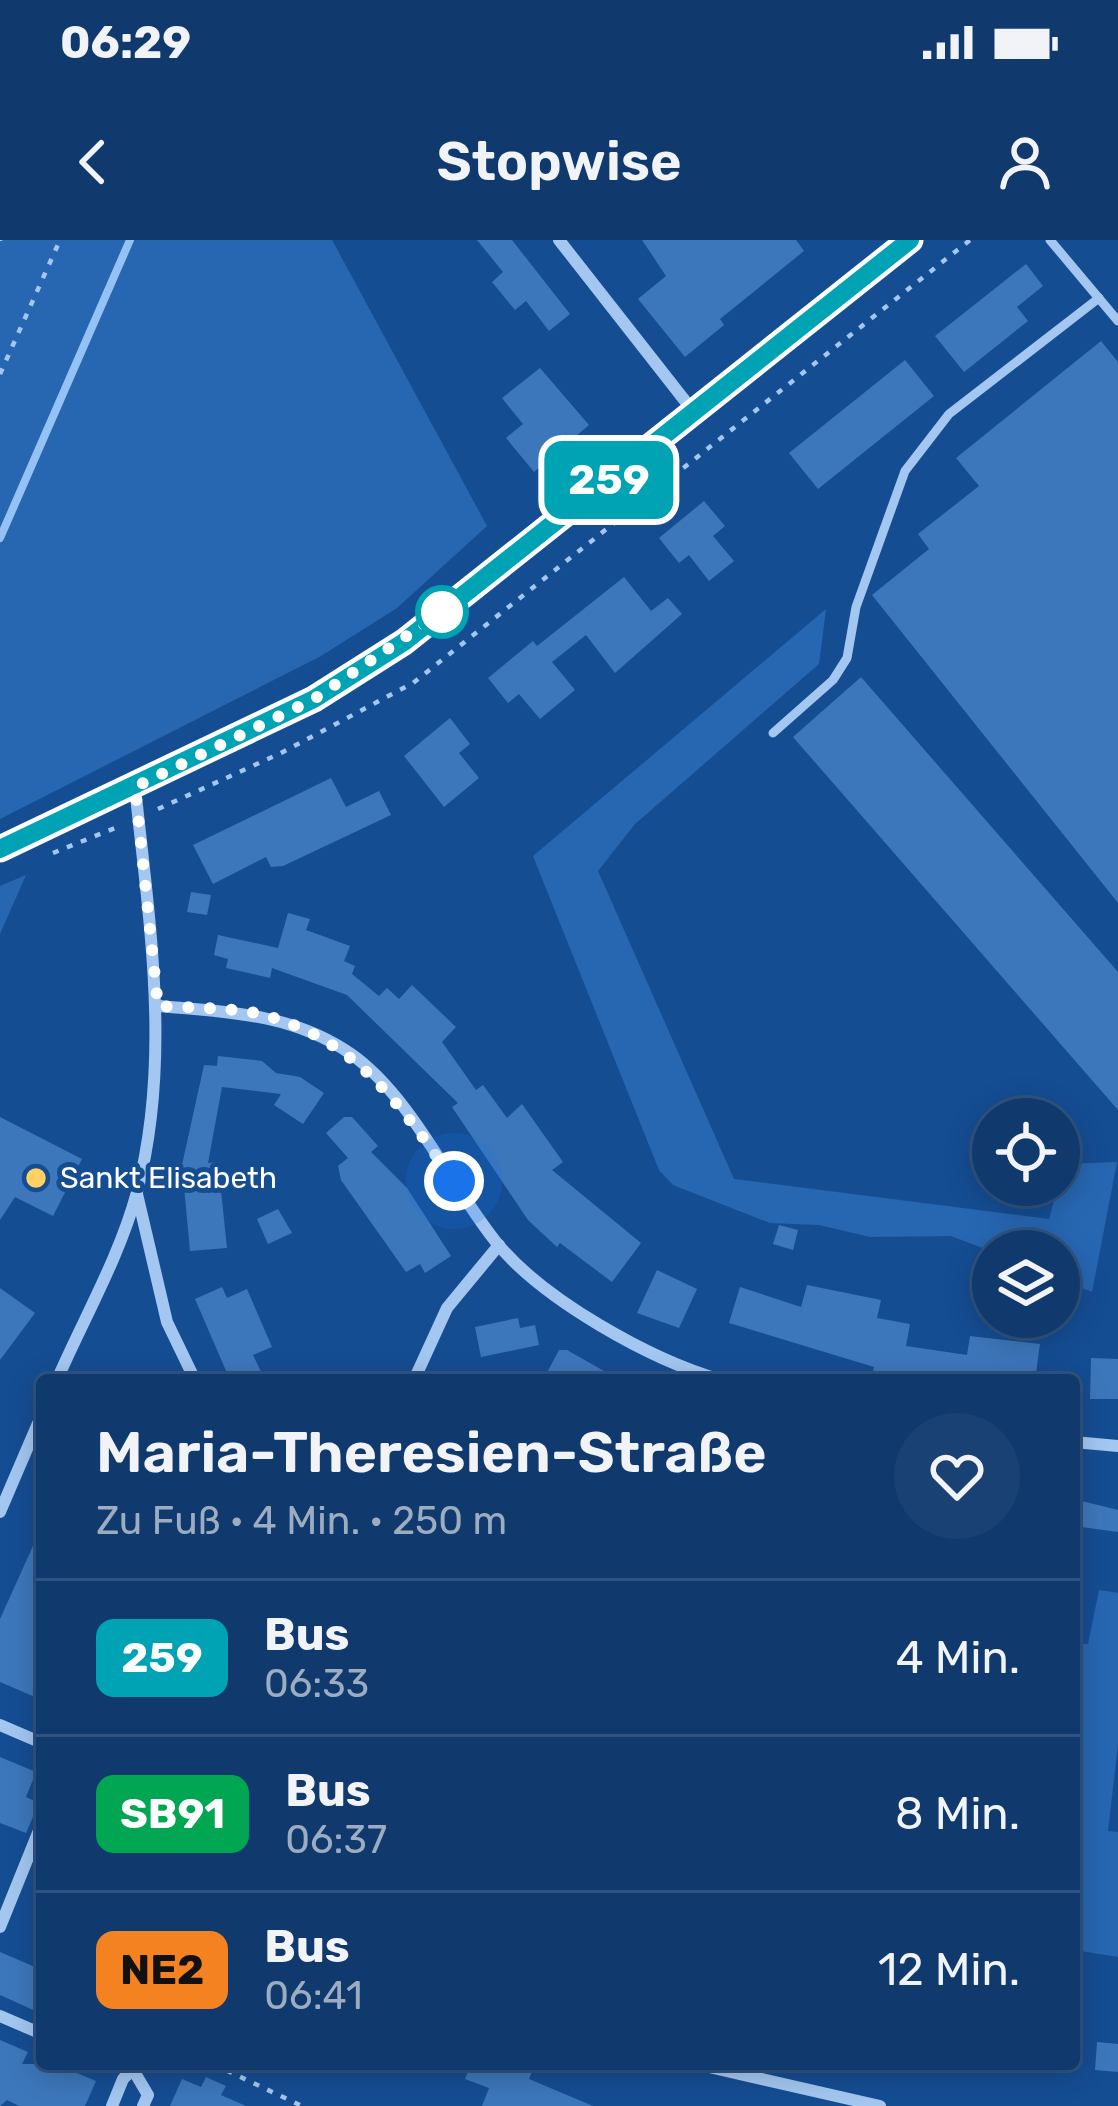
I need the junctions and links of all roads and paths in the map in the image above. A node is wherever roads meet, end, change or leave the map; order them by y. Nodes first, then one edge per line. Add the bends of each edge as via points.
1 (60, 240) edge
2 (560, 240) edge
3 (910, 240) edge
4 (970, 240) edge
5 (1050, 240) edge
6 (1099, 298) junction
7 (1118, 321) edge
8 (0, 374) edge
9 (694, 412) junction
10 (772, 734) dead end
11 (135, 787) junction
12 (138, 818) junction
13 (0, 849) edge
14 (42, 858) dead end
15 (158, 1006) junction
16 (136, 1193) junction
17 (499, 1246) junction
18 (60, 1374) edge
19 (192, 1374) edge
20 (417, 1374) edge
21 (701, 1374) edge
22 (36, 1428) edge
23 (1080, 1443) edge
24 (1118, 1446) edge
25 (0, 1512) edge
26 (0, 1725) edge
27 (36, 1740) edge
28 (36, 1838) edge
29 (0, 1927) edge
30 (0, 2016) edge
31 (36, 2031) edge
32 (135, 2070) edge
33 (136, 2070) edge
34 (226, 2070) edge
35 (722, 2070) edge
36 (112, 2106) edge
37 (143, 2106) edge
38 (302, 2106) edge
39 (880, 2106) edge

1 - 8 path
2 - 9 street
3 - 9 main road
4 - 12 path via 413,683
5 - 6 lane
6 - 7 lane
6 - 10 lane via 949,414 905,471 856,607 848,658
9 - 11 main road via 404,642 314,699
11 - 12 street
11 - 13 main road
12 - 14 path
12 - 15 street
15 - 16 street
15 - 17 street via 258,1014 353,1055 409,1116
16 - 18 street
16 - 19 street via 167,1322
17 - 20 street via 447,1308
17 - 21 street via 599,1323
22 - 25 street
23 - 24 street
26 - 27 street
28 - 29 street
30 - 31 street
32 - 36 street
33 - 37 street via 148,2095
34 - 38 path
35 - 39 street

